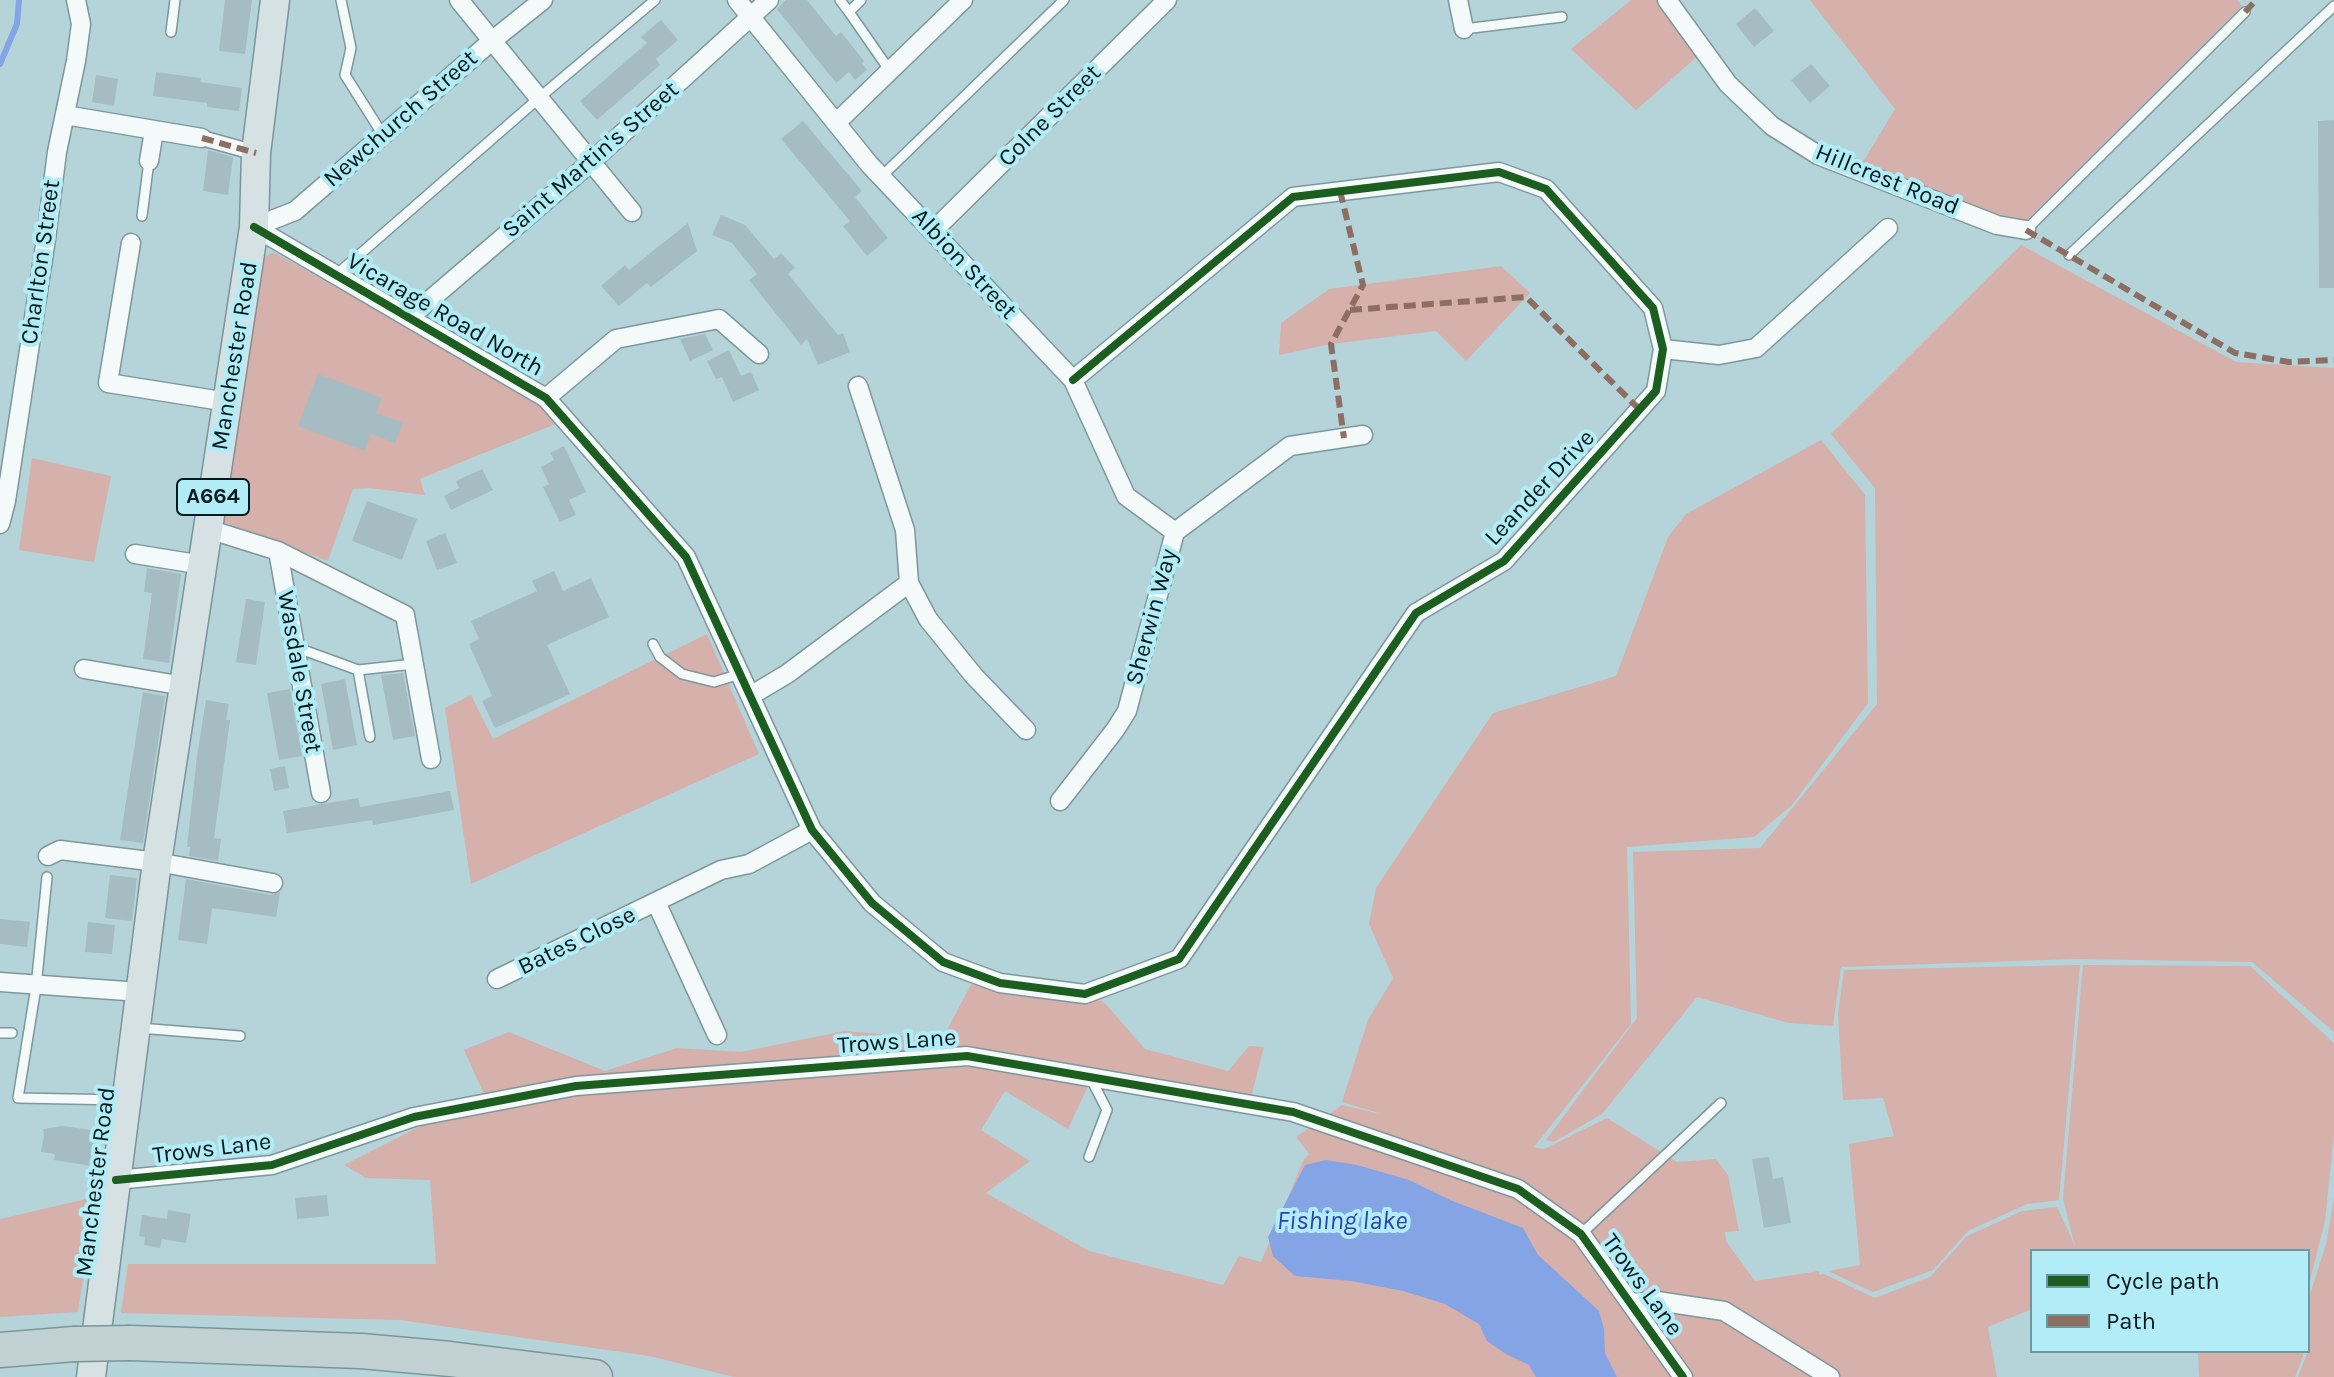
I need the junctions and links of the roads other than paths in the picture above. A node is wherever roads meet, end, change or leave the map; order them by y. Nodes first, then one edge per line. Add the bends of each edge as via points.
1 (76, 0) edge
2 (175, 0) edge
3 (275, 0) edge
4 (341, 0) edge
5 (459, 0) edge
6 (543, 0) edge
7 (655, 0) edge
8 (737, 0) edge
9 (769, 0) edge
10 (840, 0) edge
11 (861, 0) edge
12 (963, 0) edge
13 (1064, 0) edge
14 (1458, 0) edge
15 (1667, 0) edge
16 (1157, 3) edge
17 (2334, 6) edge
18 (849, 12) junction
19 (2245, 12) dead end
20 (751, 17) junction
21 (1562, 17) dead end
22 (1464, 29) joint
23 (171, 32) dead end
24 (493, 40) junction
25 (890, 71) junction
26 (539, 98) junction
27 (65, 115) junction
28 (836, 123) junction
29 (154, 131) junction
30 (383, 135) junction
31 (202, 138) joint
32 (256, 153) junction
33 (149, 161) joint
34 (591, 162) junction
35 (881, 177) junction
36 (632, 212) dead end
37 (142, 216) dead end
38 (254, 227) junction
39 (1888, 228) dead end
40 (2026, 230) joint
41 (933, 231) junction
42 (131, 243) dead end
43 (2069, 255) dead end
44 (336, 275) junction
45 (410, 317) junction
46 (1663, 349) junction
47 (759, 354) dead end
48 (1073, 380) junction
49 (858, 386) dead end
50 (546, 398) junction
51 (228, 402) junction
52 (1363, 435) dead end
53 (0, 524) edge
54 (208, 529) junction
55 (1175, 532) junction
56 (278, 551) junction
57 (135, 554) dead end
58 (203, 565) junction
59 (909, 583) junction
60 (653, 644) dead end
61 (295, 647) junction
62 (414, 664) junction
63 (84, 669) dead end
64 (358, 670) junction
65 (740, 674) junction
66 (184, 686) junction
67 (750, 696) junction
68 (1026, 730) dead end
69 (370, 737) dead end
70 (431, 759) dead end
71 (321, 793) dead end
72 (1060, 801) dead end
73 (812, 830) junction
74 (48, 856) dead end
75 (157, 862) junction
76 (47, 877) dead end
77 (273, 883) dead end
78 (656, 902) junction
79 (497, 979) dead end
80 (0, 982) edge
81 (36, 987) junction
82 (140, 992) junction
83 (136, 1027) junction
84 (0, 1033) edge
85 (12, 1033) dead end
86 (717, 1035) dead end
87 (240, 1036) dead end
88 (1090, 1077) junction
89 (127, 1101) junction
90 (1721, 1103) dead end
91 (1089, 1157) dead end
92 (116, 1180) junction
93 (1581, 1234) junction
94 (1630, 1303) junction
95 (0, 1350) edge
96 (91, 1377) edge
97 (595, 1377) edge
98 (1683, 1377) edge
99 (1830, 1377) edge

1 - 27 street, Charlton Street via 81,24
2 - 23 lane
3 - 32 main road, Manchester Road / A664
4 - 30 lane via 351,48 345,75
5 - 24 street
6 - 24 street, Newchurch Street
7 - 26 lane
8 - 20 street, Albion Street
9 - 20 street, Saint Martin's Street
10 - 18 lane
11 - 18 lane
12 - 25 street
13 - 35 lane
14 - 22 street
15 - 40 street, Hillcrest Road via 1728,84 1772,126 1818,155 1997,225
16 - 41 street, Colne Street
17 - 43 lane
18 - 25 lane
19 - 40 lane
20 - 28 street, Albion Street
20 - 34 street, Saint Martin's Street
21 - 22 lane
24 - 26 street
24 - 30 street, Newchurch Street
25 - 28 street
26 - 34 street
26 - 44 lane
27 - 29 street
27 - 53 street, Charlton Street
28 - 35 street, Albion Street
29 - 31 street
29 - 33 street
30 - 38 street, Newchurch Street via 295,211
31 - 32 street
32 - 38 main road, Manchester Road / A664
33 - 37 lane
34 - 36 street
34 - 45 street, Saint Martin's Street
35 - 41 street, Albion Street
38 - 44 street, Vicarage Road North
38 - 51 main road, Manchester Road / A664
39 - 46 street via 1756,348 1719,355
41 - 48 street, Albion Street
42 - 51 street via 108,383
44 - 45 street, Vicarage Road North
45 - 50 street, Vicarage Road North
46 - 48 street, Leander Drive via 1653,308 1546,189 1499,172 1293,197
46 - 73 street, Leander Drive via 1656,391 1504,561 1416,613 1179,959 1085,994 1000,983 943,962 872,903
47 - 50 street via 719,319 616,339
48 - 55 street, Albion Street via 1126,496
49 - 59 street via 905,530
50 - 65 street, Vicarage Road North via 686,557
51 - 54 main road, Manchester Road / A664
52 - 55 street, Sherwin Way via 1290,446
54 - 56 street
54 - 58 main road, Manchester Road / A664
55 - 72 street, Sherwin Way via 1127,711
56 - 61 street, Wasdale Street
56 - 62 street via 405,615
57 - 58 street
58 - 66 main road, Manchester Road / A664
59 - 67 street
59 - 68 street via 928,619
60 - 65 lane via 660,657 682,674 714,682
61 - 64 lane
61 - 71 street, Wasdale Street
62 - 64 lane
62 - 70 street
63 - 66 street
64 - 69 lane
65 - 67 street, Vicarage Road North
66 - 75 main road, Manchester Road / A664
67 - 73 street, Vicarage Road North
73 - 78 street, Bates Close via 749,864 721,870
74 - 75 street via 60,850
75 - 77 street
75 - 82 main road, Manchester Road / A664
76 - 81 lane
78 - 79 street, Bates Close
78 - 86 street, Bates Close
80 - 81 street
81 - 82 street
81 - 89 lane via 18,1098
82 - 83 main road, Manchester Road / A664
83 - 87 lane
83 - 89 main road, Manchester Road / A664
84 - 85 lane
88 - 91 lane via 1107,1110
88 - 92 street, Trows Lane via 967,1056 576,1086 414,1117 272,1165
88 - 93 street, Trows Lane via 1293,1112 1518,1189
89 - 92 main road, Manchester Road / A664
90 - 93 lane
92 - 96 main road, Manchester Road / A664
93 - 94 street, Trows Lane
94 - 98 street, Trows Lane
94 - 99 street via 1657,1301 1724,1311
95 - 97 highway, bridge via 130,1343 361,1351

